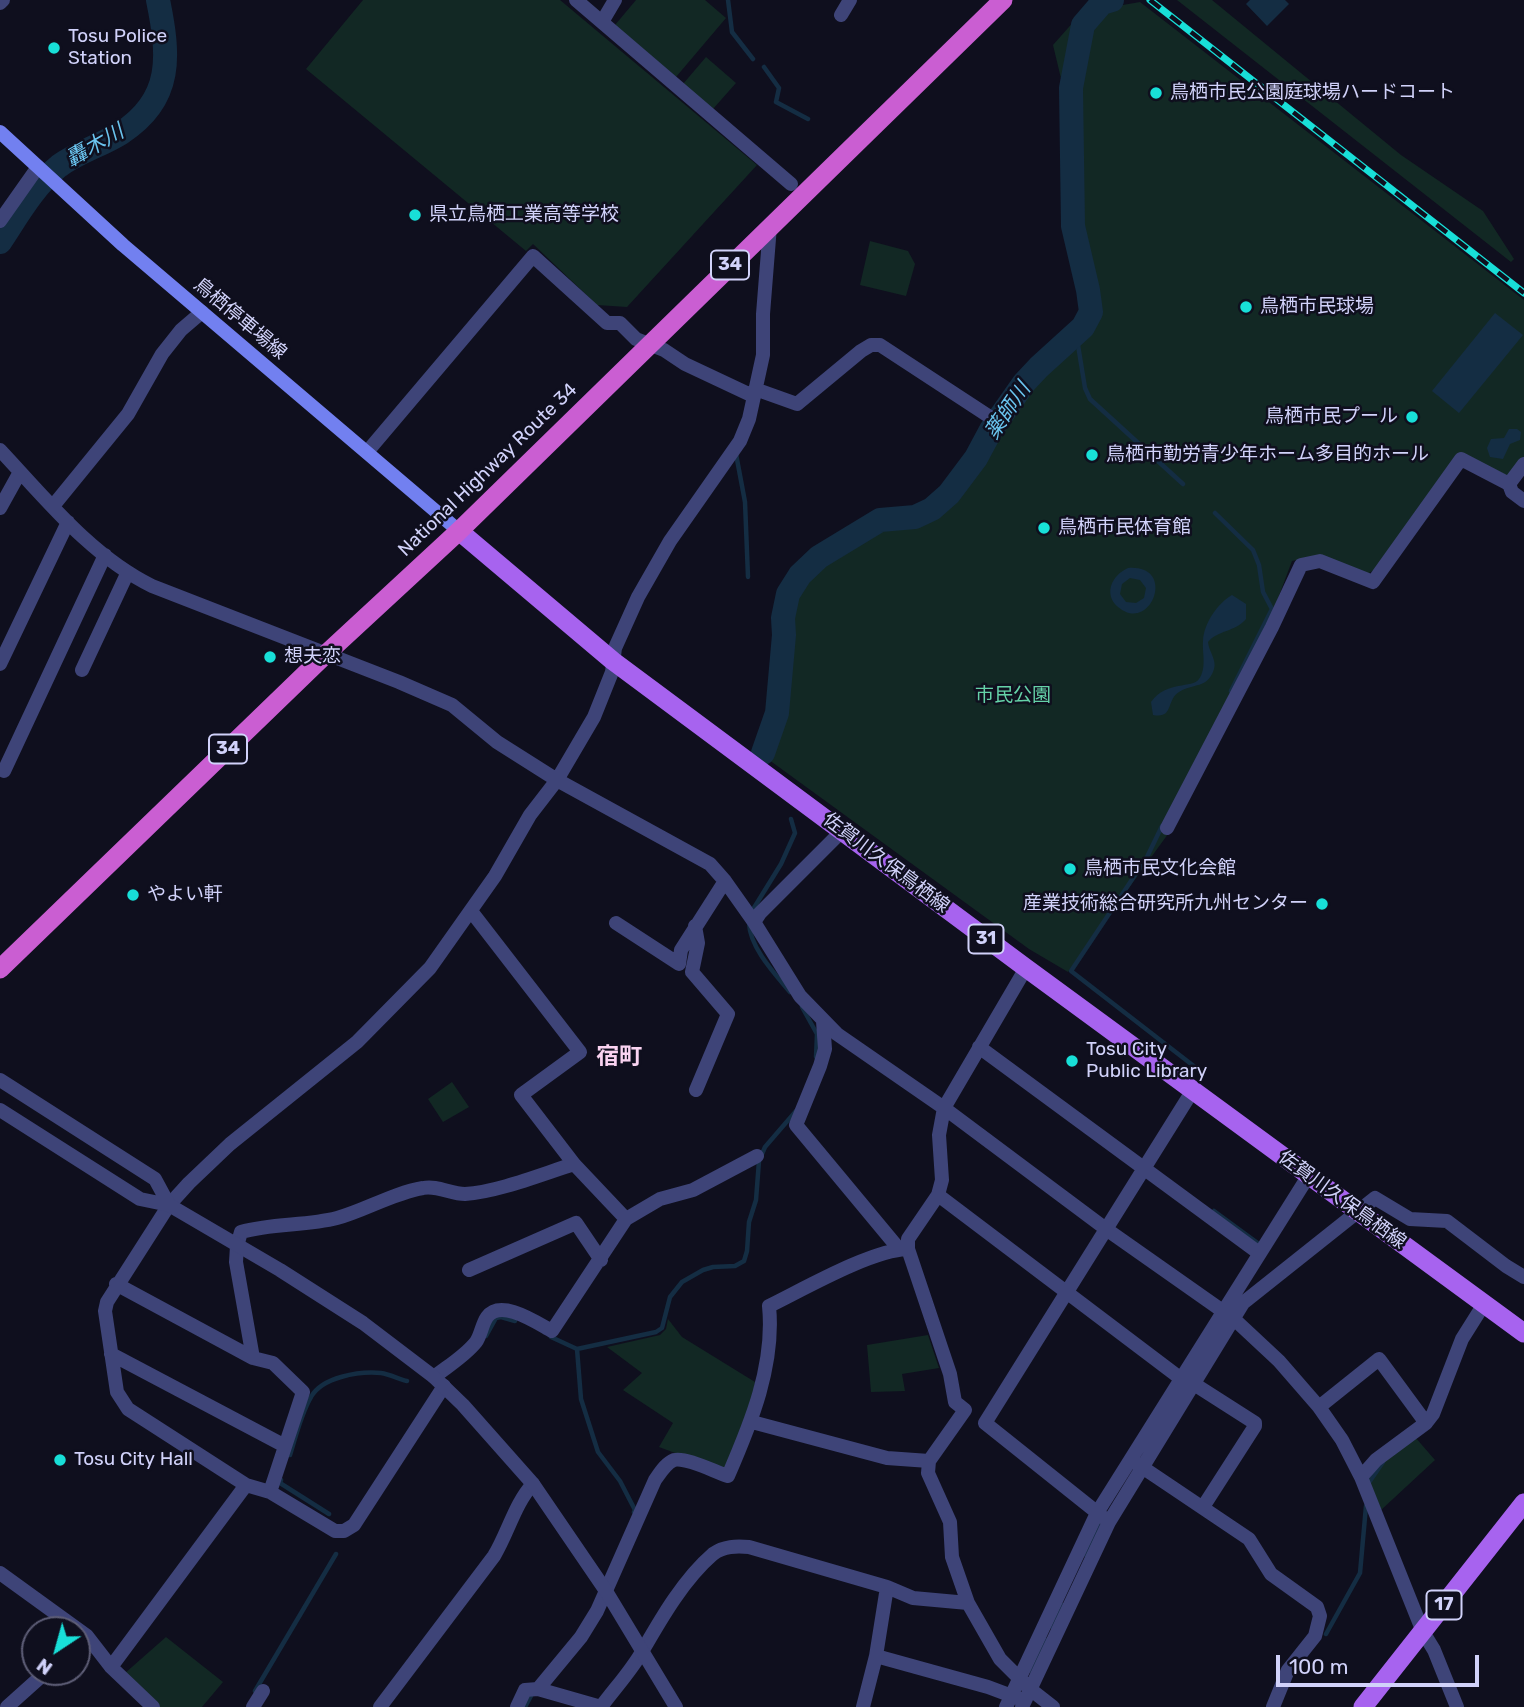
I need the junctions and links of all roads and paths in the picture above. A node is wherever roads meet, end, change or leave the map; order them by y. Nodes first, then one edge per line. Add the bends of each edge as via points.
1 (576, 0) edge
2 (615, 0) edge
3 (850, 0) edge
4 (1003, 0) edge
5 (841, 15) dead end
6 (602, 22) junction
7 (0, 132) edge
8 (38, 167) junction
9 (791, 184) dead end
10 (0, 221) edge
11 (770, 226) junction
12 (202, 312) junction
13 (650, 344) junction
14 (754, 392) junction
15 (990, 416) dead end
16 (0, 450) edge
17 (367, 452) junction
18 (1524, 464) edge
19 (20, 471) junction
20 (1509, 484) junction
21 (1524, 501) edge
22 (53, 506) junction
23 (0, 508) edge
24 (68, 522) junction
25 (459, 531) junction
26 (104, 555) junction
27 (127, 574) junction
28 (326, 654) junction
29 (613, 661) junction
30 (0, 664) edge
31 (82, 670) dead end
32 (4, 771) dead end
33 (557, 780) junction
34 (1167, 828) dead end
35 (842, 831) junction
36 (725, 881) junction
37 (471, 911) junction
38 (754, 922) junction
39 (616, 923) dead end
40 (695, 926) junction
41 (1026, 968) junction
42 (0, 969) edge
43 (823, 1021) junction
44 (979, 1047) junction
45 (0, 1080) edge
46 (696, 1090) dead end
47 (1193, 1090) junction
48 (944, 1108) junction
49 (0, 1110) edge
50 (757, 1156) dead end
51 (574, 1164) junction
52 (1145, 1168) junction
53 (1309, 1175) junction
54 (938, 1195) junction
55 (169, 1205) junction
56 (1359, 1213) junction
57 (626, 1219) junction
58 (1106, 1229) junction
59 (237, 1246) junction
60 (903, 1249) junction
61 (1259, 1253) junction
62 (601, 1260) junction
63 (469, 1270) dead end
64 (1524, 1277) edge
65 (116, 1284) junction
66 (1066, 1294) junction
67 (1484, 1304) junction
68 (1228, 1315) junction
69 (1524, 1333) edge
70 (111, 1354) junction
71 (253, 1358) junction
72 (439, 1381) junction
73 (1188, 1383) junction
74 (1320, 1407) junction
75 (965, 1410) junction
76 (752, 1422) junction
77 (985, 1423) junction
78 (1426, 1423) junction
79 (285, 1446) junction
80 (929, 1461) junction
81 (1136, 1463) junction
82 (1361, 1477) junction
83 (533, 1484) junction
84 (246, 1485) junction
85 (270, 1492) junction
86 (1524, 1503) edge
87 (1203, 1507) junction
88 (1103, 1517) junction
89 (0, 1573) edge
90 (887, 1587) junction
91 (606, 1591) junction
92 (968, 1603) junction
93 (53, 1616) edge
94 (1423, 1632) junction
95 (91, 1648) edge
96 (642, 1651) junction
97 (876, 1656) junction
98 (111, 1667) junction
99 (30, 1686) edge
100 (538, 1689) junction
101 (263, 1691) dead end
102 (1019, 1696) edge
103 (7, 1707) edge
104 (153, 1707) edge
105 (253, 1707) edge
106 (380, 1707) edge
107 (517, 1707) edge
108 (676, 1707) edge
109 (863, 1707) edge
110 (1053, 1707) edge
111 (1273, 1707) edge
112 (1363, 1707) edge
113 (1457, 1707) edge

1 - 6 street
2 - 6 street
3 - 5 street
4 - 11 highway, National Highway Route 34 / 34
6 - 9 street
7 - 8 main road, 鳥栖停車場線
8 - 10 street
8 - 12 main road, 鳥栖停車場線
11 - 13 highway, National Highway Route 34 / 34
11 - 14 street via 765,341
12 - 17 main road, 鳥栖停車場線
12 - 22 street via 181,330 128,414
13 - 14 street
13 - 17 street via 636,339 620,323 607,323 533,256
13 - 25 highway, National Highway Route 34 / 34
14 - 15 street via 797,404 861,351 880,345
14 - 29 street via 740,441 638,597
16 - 19 street
17 - 25 main road, 鳥栖停車場線
18 - 20 street
19 - 22 street
19 - 23 street
20 - 21 street
20 - 34 street via 1461,459 1373,582 1320,561 1301,565
22 - 24 street
24 - 26 street
24 - 30 street
25 - 28 highway, National Highway Route 34 / 34
25 - 29 main road, 佐賀川久保鳥栖線 / 31
26 - 27 street
26 - 32 street
27 - 28 street
27 - 31 street
28 - 33 street via 452,705 497,742
28 - 42 highway, National Highway Route 34 / 34
29 - 33 street via 594,717
29 - 35 main road, 佐賀川久保鳥栖線 / 31
33 - 36 street via 710,864
33 - 37 street
35 - 38 street
35 - 41 main road, 佐賀川久保鳥栖線 / 31
36 - 38 street
36 - 40 street
37 - 51 street via 580,1052 522,1092
37 - 55 street via 430,968 357,1042 230,1144
38 - 43 street via 800,996
39 - 40 street via 679,964 681,950
40 - 46 street via 698,943 692,972 728,1014
41 - 44 street
41 - 47 main road, 佐賀川久保鳥栖線 / 31
43 - 48 street
43 - 60 street via 825,1049 796,1125
44 - 48 street
44 - 52 street
45 - 55 street via 155,1179
47 - 52 street
47 - 53 main road, 佐賀川久保鳥栖線 / 31
48 - 54 street
48 - 58 street
49 - 55 street via 140,1199
50 - 57 street
51 - 57 street
51 - 59 street via 486,1190 464,1194 428,1187 409,1190 337,1218 256,1227 241,1232
52 - 58 street
52 - 61 street
53 - 56 main road, 佐賀川久保鳥栖線 / 31
53 - 61 street
54 - 60 street
54 - 66 street
55 - 59 street
55 - 65 street
56 - 64 street via 1375,1198 1410,1219 1447,1221
56 - 67 main road, 佐賀川久保鳥栖線 / 31
56 - 68 street
57 - 62 street
58 - 66 street
58 - 68 street
59 - 71 street
59 - 72 street via 363,1322
60 - 75 street via 950,1374 955,1402
60 - 76 street via 851,1266 769,1306 769,1350
61 - 68 street
62 - 63 street via 576,1223
62 - 72 street via 552,1331 496,1310 478,1339
65 - 70 street via 105,1311
65 - 71 street
66 - 73 street
66 - 77 street
67 - 69 main road, 佐賀川久保鳥栖線 / 31
67 - 78 street via 1462,1339
68 - 73 street
68 - 74 street via 1279,1361
70 - 79 street
70 - 84 street via 117,1392 128,1409
71 - 79 street via 273,1363 303,1392
72 - 83 street
72 - 85 street via 355,1525 335,1531
73 - 81 street
73 - 87 street via 1255,1423
74 - 78 street via 1379,1359
74 - 82 street
75 - 77 street
75 - 80 street
76 - 80 street via 887,1458
76 - 91 street via 728,1476 684,1460 665,1467
77 - 88 street
78 - 82 street via 1385,1452
79 - 85 street
80 - 92 street via 928,1473 950,1522 952,1557
81 - 87 street
81 - 88 street
82 - 94 street
83 - 91 street
83 - 106 street via 494,1556
84 - 85 street
84 - 98 street
86 - 94 main road, 17
87 - 111 street via 1249,1539 1271,1574 1317,1607 1320,1616 1315,1636 1289,1670
88 - 102 street
89 - 93 street
90 - 92 street via 913,1598
90 - 96 street via 733,1545 715,1553 688,1583
90 - 97 street
91 - 96 street
91 - 100 street via 581,1637
92 - 102 street
94 - 112 main road, 17
94 - 113 street
95 - 98 street
96 - 100 street via 601,1706
96 - 108 street
97 - 102 street
97 - 109 street
98 - 104 street
99 - 103 street
100 - 107 street via 525,1690
101 - 105 street
102 - 110 street

